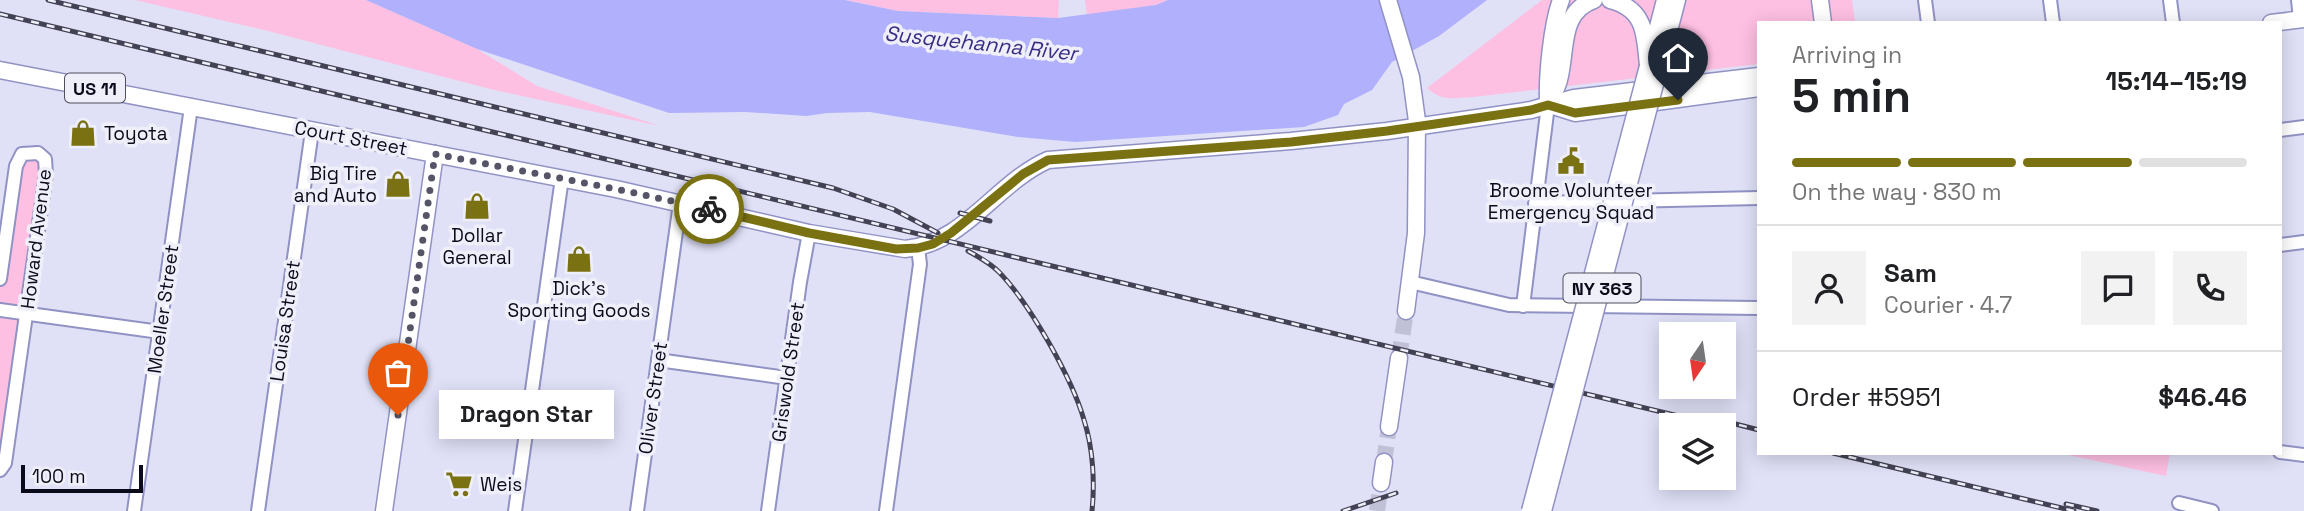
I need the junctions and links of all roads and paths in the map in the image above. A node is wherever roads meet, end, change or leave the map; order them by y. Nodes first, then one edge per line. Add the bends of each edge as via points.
1 (1388, 0) edge
2 (1561, 0) edge
3 (1594, 0) edge
4 (1610, 0) edge
5 (1820, 0) edge
6 (1831, 0) edge
7 (1926, 0) edge
8 (2050, 0) edge
9 (2170, 0) edge
10 (2298, 0) edge
11 (1673, 4) edge
12 (2302, 19) edge
13 (1823, 21) edge
14 (1834, 21) edge
15 (1928, 21) edge
16 (2053, 21) edge
17 (2173, 21) edge
18 (2282, 22) edge
19 (1654, 66) junction
20 (0, 70) edge
21 (1757, 76) edge
22 (1757, 88) edge
23 (1548, 105) junction
24 (191, 107) junction
25 (1417, 126) junction
26 (2304, 127) edge
27 (2282, 130) edge
28 (312, 131) junction
29 (435, 154) junction
30 (562, 178) junction
31 (1757, 198) edge
32 (680, 203) junction
33 (1535, 203) junction
34 (809, 233) junction
35 (2304, 242) edge
36 (2282, 245) edge
37 (918, 248) junction
38 (0, 279) edge
39 (1410, 282) junction
40 (1523, 306) junction
41 (1757, 308) edge
42 (0, 310) edge
43 (1406, 311) tunnel mouth
44 (27, 313) junction
45 (160, 332) junction
46 (1399, 358) tunnel mouth
47 (658, 360) junction
48 (787, 378) junction
49 (1389, 426) tunnel mouth
50 (2282, 452) edge
51 (2304, 455) edge
52 (1384, 462) tunnel mouth
53 (0, 470) edge
54 (1381, 483) tunnel mouth
55 (2179, 503) dead end
56 (134, 511) edge
57 (258, 511) edge
58 (384, 511) edge
59 (515, 511) edge
60 (637, 511) edge
61 (768, 511) edge
62 (886, 511) edge
63 (1530, 511) edge
64 (1543, 511) edge
65 (2212, 511) edge

1 - 25 main road via 1411,77
2 - 23 main road via 1547,82
3 - 23 main road via 1580,6 1568,21 1559,83
4 - 19 main road via 1631,9 1640,21
5 - 13 main road
6 - 14 main road
7 - 15 street
8 - 16 street
9 - 17 street
10 - 12 street
11 - 19 main road, NY 363
12 - 18 main road
19 - 63 main road, NY 363, bridge
19 - 64 main road, NY 363, bridge
20 - 24 main road, Court Street / US 11
21 - 23 main road, Court Street / US 11
22 - 23 main road, Court Street / US 11 via 1575,113
23 - 25 main road, Court Street / US 11
23 - 33 street
24 - 28 main road, Court Street / US 11
24 - 45 street, Moeller Street
25 - 37 main road, Court Street / US 11 via 1291,142 1048,160 1023,174 951,233
25 - 39 main road via 1416,233
26 - 27 street
28 - 29 main road, Court Street / US 11
28 - 57 street, Louisa Street
29 - 30 main road, Court Street / US 11
29 - 58 main road
30 - 32 main road, Court Street / US 11
30 - 59 street
31 - 33 street
32 - 34 main road, Court Street / US 11
32 - 47 street, Oliver Street
33 - 40 street
34 - 37 main road, Court Street / US 11 via 896,249
34 - 48 street, Griswold Street
35 - 36 street
37 - 62 street via 920,264
38 - 44 street, Howard Avenue via 16,166 22,154 38,153 45,159 46,174
39 - 40 street
39 - 43 main road
40 - 41 street
42 - 44 street
44 - 45 street
44 - 53 street, Howard Avenue via 5,463
45 - 56 street, Moeller Street
46 - 49 main road
47 - 48 street
47 - 60 street, Oliver Street
48 - 61 street, Griswold Street
50 - 51 street
52 - 54 main road
55 - 65 street

